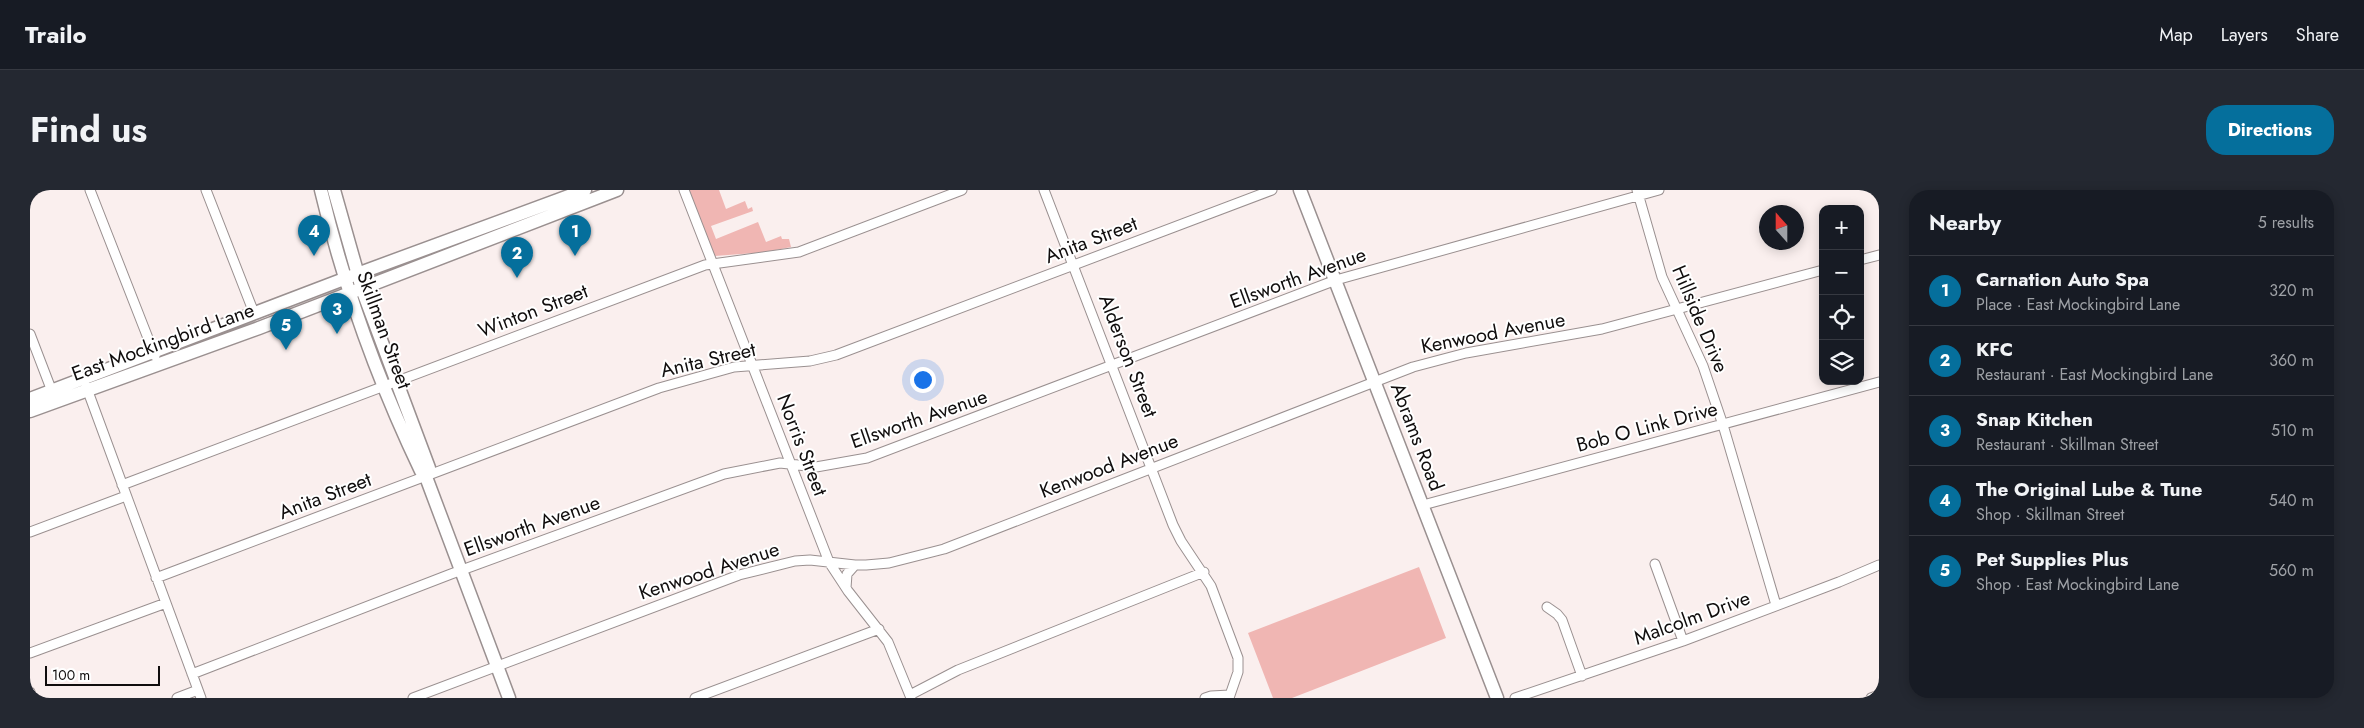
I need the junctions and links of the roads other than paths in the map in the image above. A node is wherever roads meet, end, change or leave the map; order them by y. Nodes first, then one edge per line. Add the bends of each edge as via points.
1 (90, 190) edge
2 (206, 190) edge
3 (321, 190) edge
4 (334, 190) edge
5 (585, 190) edge
6 (617, 190) edge
7 (684, 190) edge
8 (962, 190) edge
9 (1044, 190) edge
10 (1272, 190) edge
11 (1300, 190) edge
12 (1659, 190) edge
13 (1638, 193) edge
14 (555, 207) junction
15 (475, 238) junction
16 (1879, 255) edge
17 (1864, 259) edge
18 (712, 263) junction
19 (1074, 266) junction
20 (1819, 271) edge
21 (357, 274) junction
22 (344, 279) junction
23 (1336, 280) junction
24 (362, 289) junction
25 (349, 294) junction
26 (1675, 310) junction
27 (254, 313) junction
28 (259, 328) junction
29 (30, 334) edge
30 (155, 358) junction
31 (752, 364) junction
32 (1112, 366) junction
33 (396, 381) junction
34 (1375, 382) junction
35 (1879, 382) edge
36 (85, 384) junction
37 (384, 386) junction
38 (54, 396) junction
39 (30, 399) edge
40 (30, 411) edge
41 (1723, 425) junction
42 (791, 465) junction
43 (1152, 468) junction
44 (426, 477) junction
45 (122, 485) junction
46 (126, 496) junction
47 (1423, 505) junction
48 (30, 532) edge
49 (829, 562) junction
50 (1655, 564) dead end
51 (855, 565) junction
52 (1879, 565) edge
53 (462, 571) junction
54 (1204, 572) junction
55 (156, 578) junction
56 (846, 588) junction
57 (166, 602) junction
58 (1776, 605) junction
59 (1547, 607) dead end
60 (879, 629) junction
61 (1682, 641) junction
62 (30, 653) edge
63 (497, 666) junction
64 (192, 674) junction
65 (1582, 676) junction
66 (30, 692) edge
67 (199, 694) edge
68 (1879, 695) edge
69 (1229, 696) edge
70 (911, 697) edge
71 (32, 698) edge
72 (177, 698) edge
73 (413, 698) edge
74 (509, 698) edge
75 (695, 698) edge
76 (1205, 698) edge
77 (1497, 698) edge
78 (1515, 698) edge
79 (1871, 698) edge

1 - 30 street
2 - 27 street
3 - 22 main road, Skillman Street
4 - 21 main road, Skillman Street
5 - 14 main road, East Mockingbird Lane
6 - 14 main road, East Mockingbird Lane
7 - 18 street, Norris Street
8 - 18 street, Winton Street via 798,252
9 - 19 street, Alderson Street
10 - 19 street, Anita Street
11 - 23 main road, Abrams Road
12 - 13 street, Ellsworth Avenue
13 - 23 street, Ellsworth Avenue
13 - 26 street, Hillside Drive via 1662,278
14 - 15 main road, East Mockingbird Lane
15 - 21 main road, East Mockingbird Lane
15 - 24 main road, East Mockingbird Lane
16 - 17 street
18 - 31 street, Norris Street
18 - 33 street, Winton Street
19 - 31 street, Anita Street via 836,354 810,361
19 - 32 street, Alderson Street
20 - 26 street, Kenwood Avenue
21 - 22 main road, East Mockingbird Lane
21 - 24 main road, Skillman Street
22 - 25 main road, Skillman Street
22 - 27 main road, East Mockingbird Lane
23 - 32 street, Ellsworth Avenue
23 - 34 main road, Abrams Road
24 - 25 main road, East Mockingbird Lane
24 - 33 main road, Skillman Street
25 - 28 main road, East Mockingbird Lane
25 - 37 main road, Skillman Street
26 - 34 street, Kenwood Avenue via 1567,336 1466,353 1413,367
26 - 41 street, Hillside Drive via 1703,366
27 - 28 main road
27 - 30 main road, East Mockingbird Lane
28 - 30 main road, East Mockingbird Lane
29 - 38 street
30 - 36 main road, East Mockingbird Lane
31 - 42 street, Norris Street
31 - 44 street, Anita Street via 659,388
32 - 42 street, Ellsworth Avenue via 874,456 816,467
32 - 43 street, Alderson Street
33 - 37 street, Winton Street
33 - 44 main road, Skillman Street via 429,468
34 - 43 street, Kenwood Avenue
34 - 47 main road, Abrams Road
35 - 41 street, Bob O Link Drive
36 - 38 main road, East Mockingbird Lane
36 - 45 street
37 - 44 main road, Skillman Street via 406,440
37 - 45 street, Winton Street
38 - 39 main road, East Mockingbird Lane
38 - 40 main road, East Mockingbird Lane
41 - 47 street, Bob O Link Drive
41 - 58 street, Hillside Drive
42 - 49 street, Norris Street
42 - 53 street, Ellsworth Avenue via 780,463 724,474
43 - 51 street, Kenwood Avenue via 944,549 888,563
43 - 54 street, Alderson Street via 1177,533
44 - 53 main road, Skillman Street
44 - 55 street, Anita Street
45 - 46 street
46 - 48 street
46 - 55 street
47 - 77 main road, Abrams Road
49 - 51 street, Kenwood Avenue
49 - 56 street, Norris Street
49 - 63 street, Kenwood Avenue via 795,561 739,575
50 - 61 street
51 - 56 street via 847,574
52 - 58 street, Malcolm Drive
53 - 63 main road, Skillman Street
53 - 64 street, Ellsworth Avenue
54 - 69 street, Alderson Street via 1238,658 1238,672
54 - 70 street via 958,670
55 - 57 street
56 - 60 street, Norris Street
57 - 62 street
57 - 64 street
58 - 61 street, Malcolm Drive
59 - 65 street via 1562,620
60 - 70 street, Norris Street via 888,642
60 - 75 street
61 - 65 street, Malcolm Drive
63 - 73 street, Kenwood Avenue
63 - 74 main road, Skillman Street
64 - 67 street
65 - 78 street, Malcolm Drive
66 - 71 street
67 - 72 street
68 - 79 street
69 - 76 street

